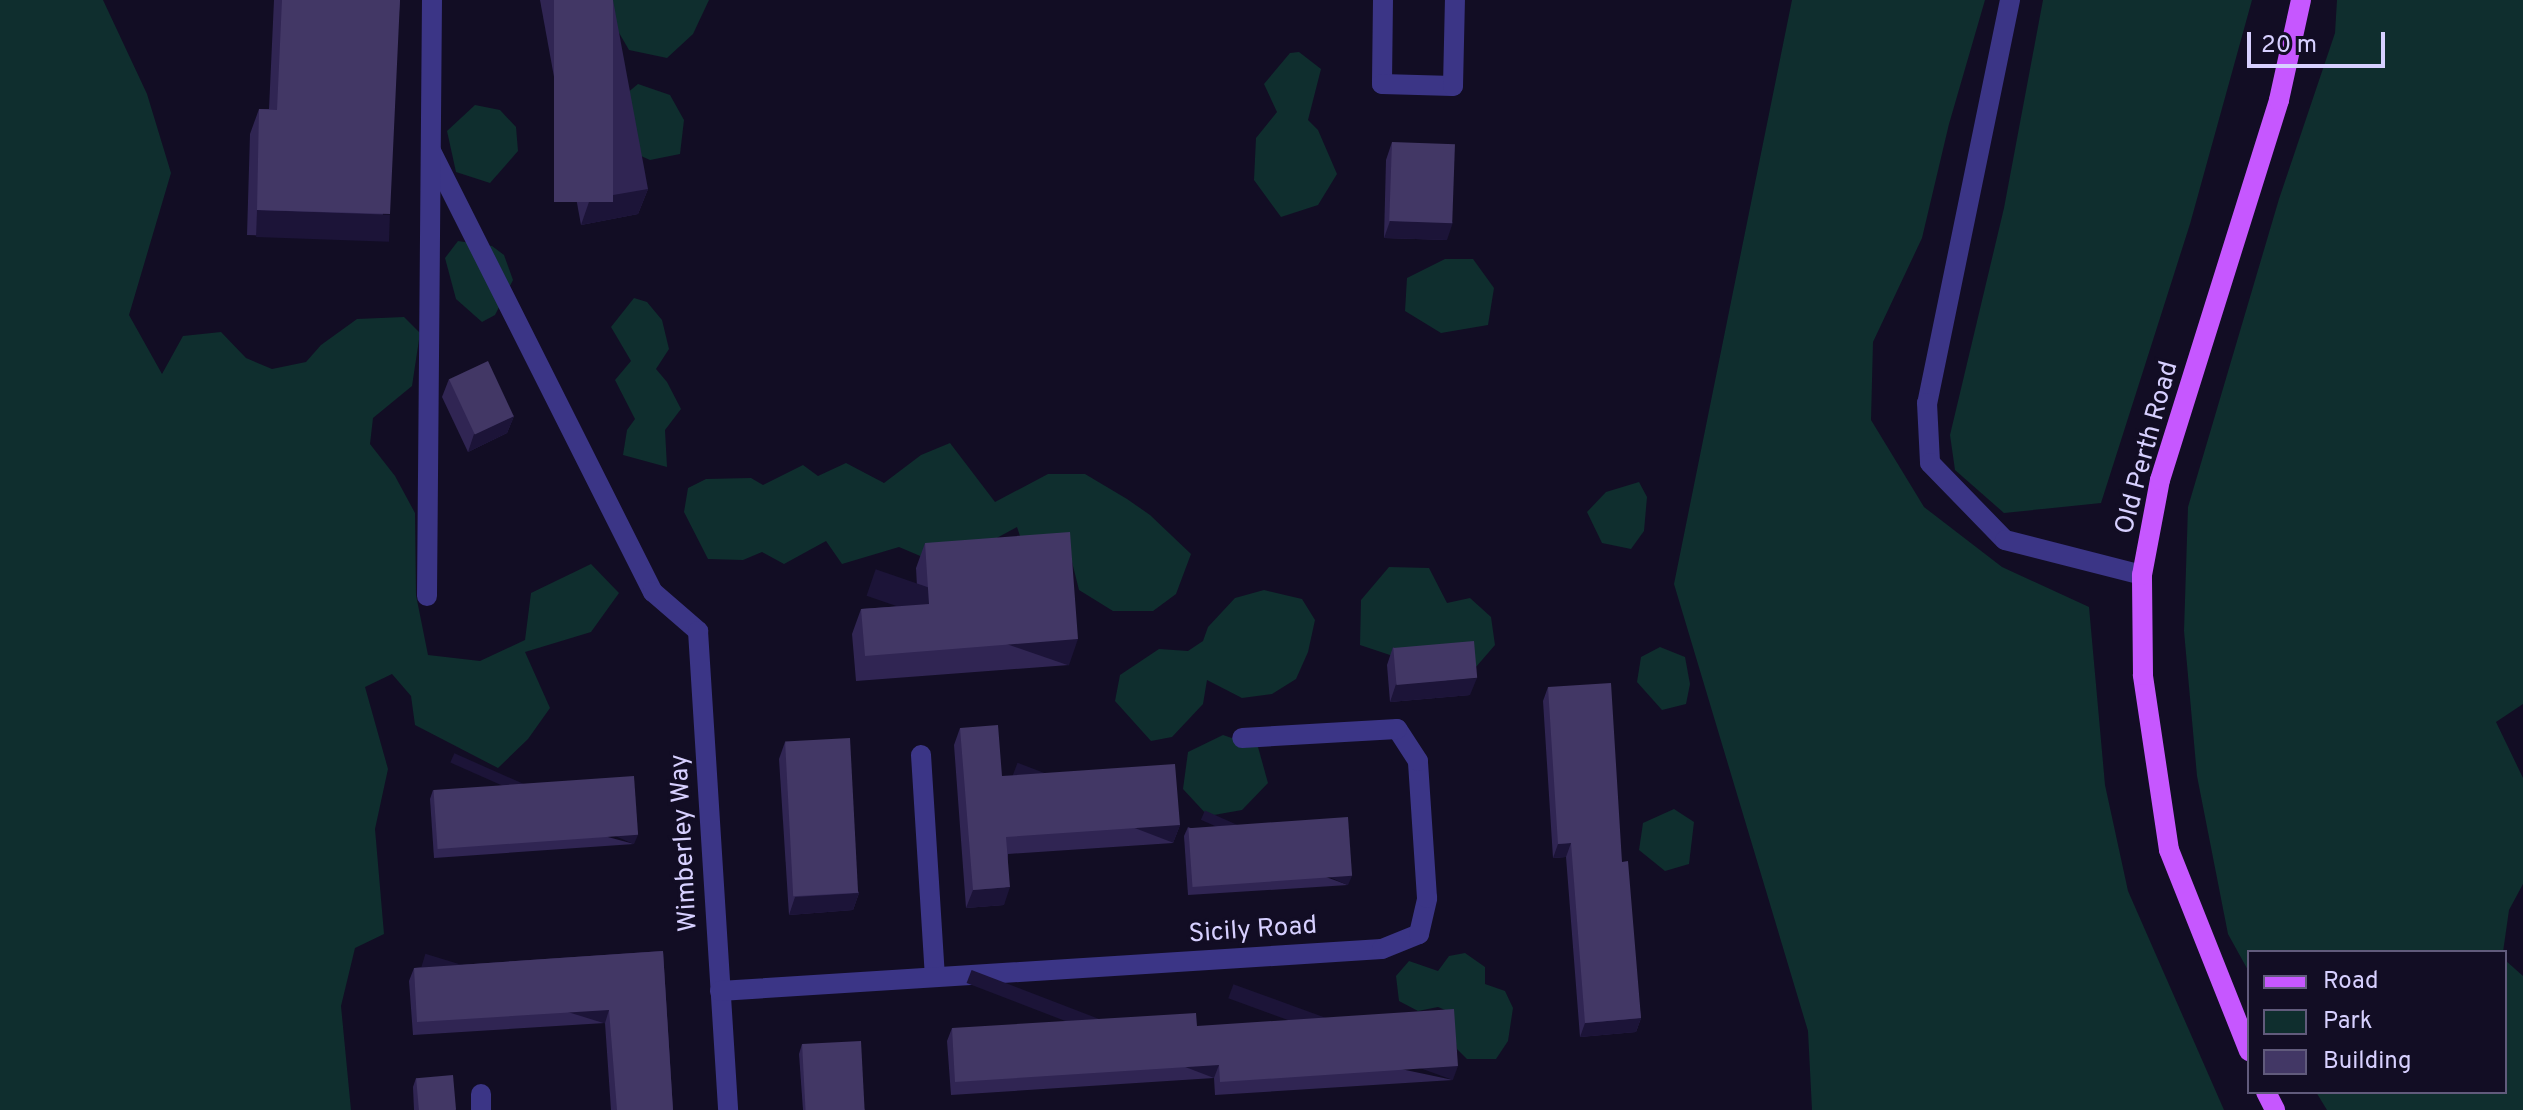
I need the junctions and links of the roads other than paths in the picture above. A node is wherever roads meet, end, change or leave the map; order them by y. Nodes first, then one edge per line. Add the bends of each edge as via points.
1 (432, 0) edge
2 (1383, 0) edge
3 (1455, 0) edge
4 (2010, 0) edge
5 (2301, 0) edge
6 (431, 151) junction
7 (2142, 575) junction
8 (427, 596) dead end
9 (1242, 738) dead end
10 (921, 755) dead end
11 (935, 976) junction
12 (720, 991) junction
13 (2247, 1046) edge
14 (728, 1110) edge

1 - 6 street
2 - 3 street via 1382,84 1453,86
4 - 7 street via 1927,403 1930,463 2005,540
5 - 7 main road, Old Perth Road via 2279,100 2160,480
6 - 8 street
6 - 12 street, Wimberley Way via 653,592 698,631
7 - 13 main road, Old Perth Road via 2143,675 2169,850
9 - 11 street, Sicily Road via 1397,729 1418,761 1427,898 1419,934 1382,949
10 - 11 street
11 - 12 street, Sicily Road
12 - 14 street, Wimberley Way

